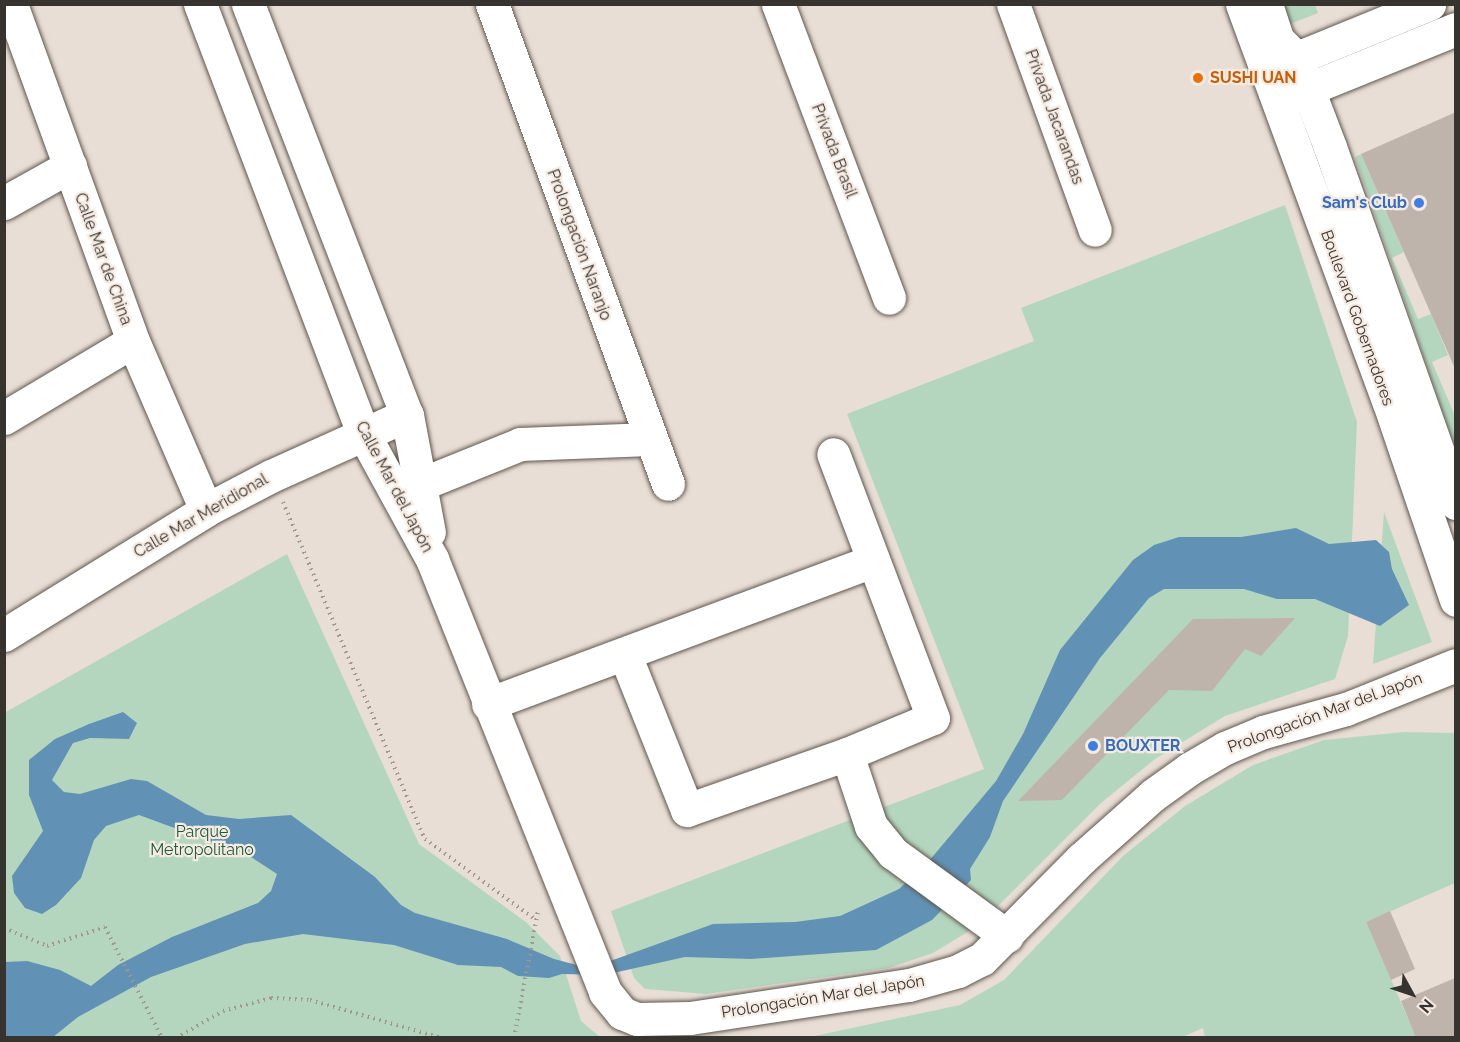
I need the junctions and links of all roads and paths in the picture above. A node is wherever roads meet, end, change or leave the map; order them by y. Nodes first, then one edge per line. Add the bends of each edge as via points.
1 (11, 4) edge
2 (200, 4) edge
3 (248, 4) edge
4 (492, 4) edge
5 (778, 4) edge
6 (1013, 4) edge
7 (1242, 4) edge
8 (1266, 4) edge
9 (1429, 4) edge
10 (1455, 29) edge
11 (1282, 64) junction
12 (1308, 89) junction
13 (1277, 102) junction
14 (70, 166) junction
15 (4, 203) edge
16 (1095, 230) dead end
17 (889, 298) dead end
18 (133, 341) junction
19 (407, 415) junction
20 (4, 418) edge
21 (363, 433) junction
22 (650, 440) junction
23 (833, 454) dead end
24 (271, 476) junction
25 (668, 484) dead end
26 (410, 487) junction
27 (1455, 503) edge
28 (206, 510) junction
29 (432, 559) joint
30 (873, 561) junction
31 (1455, 600) edge
32 (4, 635) edge
33 (625, 655) junction
34 (1455, 665) edge
35 (488, 704) junction
36 (847, 754) junction
37 (536, 920) dead end
38 (4, 928) edge
39 (1007, 936) junction
40 (532, 943) dead end
41 (162, 1038) edge
42 (176, 1038) edge
43 (442, 1038) edge
44 (514, 1038) edge

1 - 14 street, Calle Mar de China
2 - 21 street, Calle Mar del Japón
3 - 19 street, Calle Mar del Japón
4 - 22 street, Prolongación Naranjo
5 - 17 street, Privada Brasil
6 - 16 street, Privada Jacarandas
7 - 11 street, Boulevard Gobernadores
8 - 11 street, Boulevard Gobernadores
9 - 11 street
10 - 12 street
11 - 12 street, Boulevard Gobernadores
11 - 13 street, Boulevard Gobernadores
12 - 13 street
12 - 27 street, Boulevard Gobernadores
13 - 31 street, Boulevard Gobernadores via 1389,403
14 - 15 street
14 - 18 street, Calle Mar de China
18 - 20 street
18 - 28 street, Calle Mar de China
19 - 21 street, Calle Mar Meridional
19 - 26 street, Calle Mar del Japón
21 - 24 street, Calle Mar Meridional
21 - 26 street, Calle Mar del Japón
22 - 25 street, Prolongación Naranjo
22 - 26 street via 520,444
23 - 30 street
24 - 28 street, Calle Mar Meridional
24 - 37 path via 424,839
26 - 29 street, Calle Mar del Japón
28 - 32 street, Calle Mar Meridional
29 - 35 street, Prolongación Mar del Japón
30 - 33 street
30 - 36 street via 933,718
33 - 35 street
33 - 36 street via 687,810
34 - 39 street, Prolongación Mar del Japón via 1346,709 1263,732 1216,753 1153,795 1082,859
35 - 39 street, Prolongación Mar del Japón via 610,1003 630,1017 690,1018 909,985 958,971 982,959
36 - 39 street via 871,826 893,853
38 - 41 path via 47,946 105,927
40 - 44 path
42 - 43 path via 224,1011 271,998 310,1000

